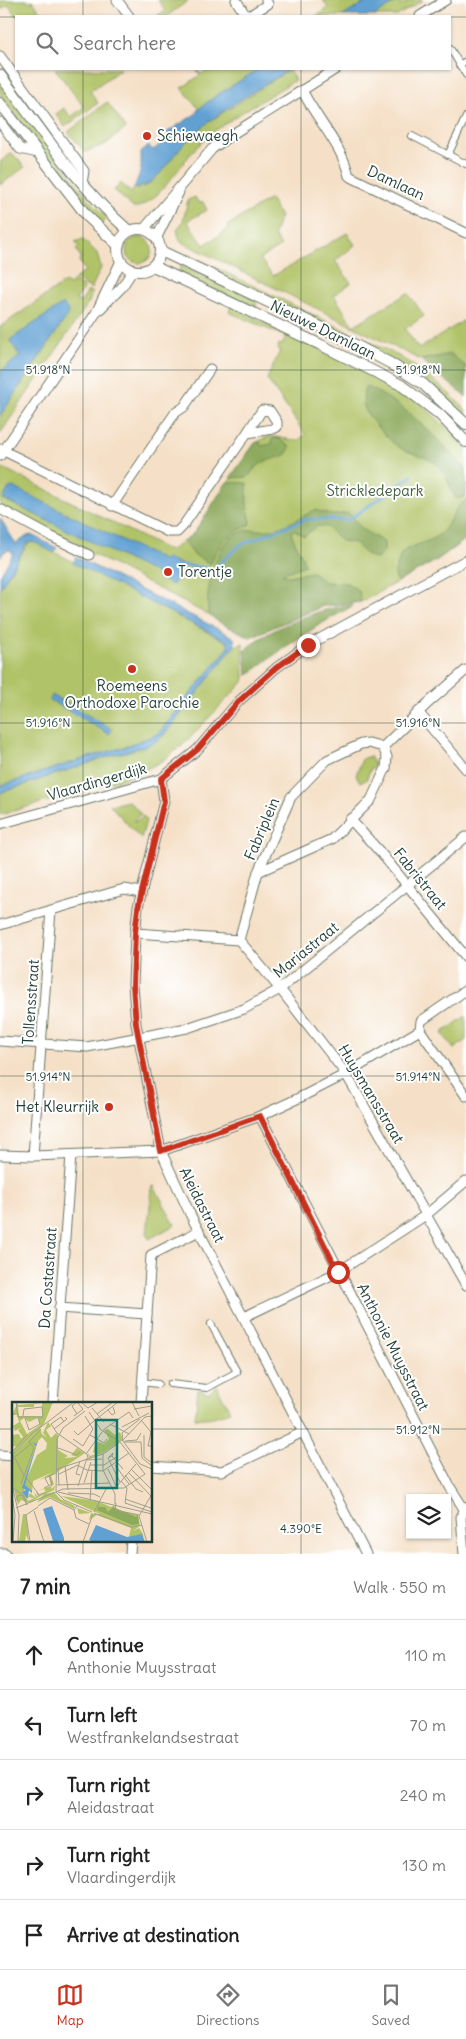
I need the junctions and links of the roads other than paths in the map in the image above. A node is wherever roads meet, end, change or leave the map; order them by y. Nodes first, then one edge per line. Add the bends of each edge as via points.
1 (117, 0) edge
2 (236, 0) edge
3 (266, 0) edge
4 (446, 0) edge
5 (128, 15) edge
6 (246, 15) edge
7 (249, 15) edge
8 (427, 15) edge
9 (451, 50) edge
10 (0, 56) edge
11 (466, 61) edge
12 (459, 65) junction
13 (334, 70) edge
14 (0, 74) edge
15 (466, 75) edge
16 (302, 90) junction
17 (0, 103) edge
18 (466, 117) edge
19 (0, 122) edge
20 (412, 136) dead end
21 (38, 154) junction
22 (448, 154) junction
23 (466, 164) edge
24 (82, 183) junction
25 (182, 185) junction
26 (144, 229) junction
27 (129, 231) junction
28 (466, 233) edge
29 (157, 237) junction
30 (118, 245) junction
31 (161, 251) junction
32 (121, 261) junction
33 (154, 266) junction
34 (133, 270) junction
35 (96, 313) junction
36 (210, 369) dead end
37 (466, 424) edge
38 (247, 433) dead end
39 (466, 442) edge
40 (1, 452) edge
41 (112, 506) junction
42 (0, 509) edge
43 (89, 555) dead end
44 (464, 560) edge
45 (466, 670) edge
46 (418, 712) junction
47 (383, 747) junction
48 (466, 769) edge
49 (161, 779) junction
50 (350, 819) junction
51 (0, 824) edge
52 (466, 837) edge
53 (258, 872) junction
54 (408, 885) junction
55 (142, 892) junction
56 (52, 910) junction
57 (0, 925) edge
58 (135, 933) junction
59 (239, 940) junction
60 (464, 952) edge
61 (280, 989) junction
62 (466, 990) edge
63 (420, 1030) junction
64 (138, 1037) junction
65 (0, 1041) edge
66 (42, 1044) junction
67 (346, 1074) junction
68 (466, 1096) edge
69 (260, 1116) junction
70 (161, 1151) junction
71 (0, 1155) edge
72 (71, 1155) junction
73 (33, 1156) junction
74 (466, 1181) edge
75 (426, 1215) junction
76 (199, 1231) junction
77 (338, 1272) junction
78 (466, 1285) edge
79 (60, 1308) junction
80 (147, 1314) junction
81 (244, 1317) junction
82 (211, 1324) dead end
83 (142, 1382) junction
84 (158, 1384) dead end
85 (170, 1384) dead end
86 (53, 1402) edge
87 (141, 1402) edge
88 (303, 1432) junction
89 (152, 1466) edge
90 (465, 1508) edge
91 (0, 1554) edge
92 (5, 1554) edge
93 (366, 1554) edge
94 (464, 1554) edge

1 - 5 street
2 - 6 street
3 - 7 street via 268,4
4 - 8 street
9 - 12 street
10 - 24 street via 84,171
11 - 12 street
12 - 15 street
13 - 16 street
14 - 24 street
16 - 25 street via 212,149
16 - 28 street, Damlaan via 346,163 349,176
17 - 21 street
18 - 22 street
19 - 21 street via 20,149
20 - 22 street
21 - 30 street via 87,216
22 - 23 street
24 - 27 street
25 - 26 street
25 - 29 street
26 - 27 street
26 - 29 street
27 - 30 street
29 - 31 street
30 - 32 street
31 - 33 street
31 - 37 street, Nieuwe Damlaan via 390,362 423,384
32 - 34 street
32 - 35 street
33 - 34 street via 144,271
33 - 39 street, Nieuwe Damlaan via 401,385
34 - 35 street via 122,287
35 - 40 street
36 - 41 street via 184,406 175,412
38 - 41 street via 177,532 168,532
40 - 41 street
42 - 43 street
44 - 49 street, Vlaardingerdijk via 308,645 276,668 238,702 197,750
45 - 46 street
46 - 47 street
46 - 48 street
47 - 50 street, Fabriplein via 387,757 386,768 370,800
47 - 53 street, Fabriplein via 361,744 327,760 291,797
49 - 51 street, Vlaardingerdijk
49 - 55 street, Aleidastraat via 164,801
50 - 53 street, Fabriplein via 332,839
50 - 54 street, Fabristraat
52 - 54 street, Mariastraat
53 - 59 street
54 - 60 street, Fabristraat
54 - 61 street, Mariastraat
55 - 56 street via 124,889
55 - 58 street, Aleidastraat
56 - 57 street
56 - 66 street, Tollensstraat
58 - 59 street
58 - 64 street, Aleidastraat via 133,985
59 - 61 street, Huysmansstraat
61 - 64 street, Mariastraat via 244,1009 187,1028
61 - 67 street, Huysmansstraat
62 - 63 street via 421,1021
63 - 67 street
63 - 68 street
64 - 66 street, Mariastraat via 87,1047
64 - 70 street, Aleidastraat
65 - 66 street, Mariastraat
66 - 73 street, Tollensstraat
67 - 69 street
67 - 75 street, Huysmansstraat
69 - 70 street
69 - 77 street, Anthonie Muysstraat
70 - 72 street
70 - 76 street, Aleidastraat
71 - 73 street
72 - 73 street
72 - 79 street, Da Costastraat
74 - 75 street
75 - 77 street
75 - 78 street, Huysmansstraat
76 - 80 street via 151,1255
76 - 81 street, Aleidastraat
77 - 81 street
77 - 90 street, Anthonie Muysstraat via 445,1479
79 - 80 street
79 - 86 street, Da Costastraat
80 - 83 street
81 - 88 street, Aleidastraat
82 - 85 street via 237,1372 207,1388
83 - 84 street
83 - 87 street
88 - 89 street via 222,1471
88 - 93 street, Aleidastraat
90 - 94 street via 461,1517
91 - 92 main road

